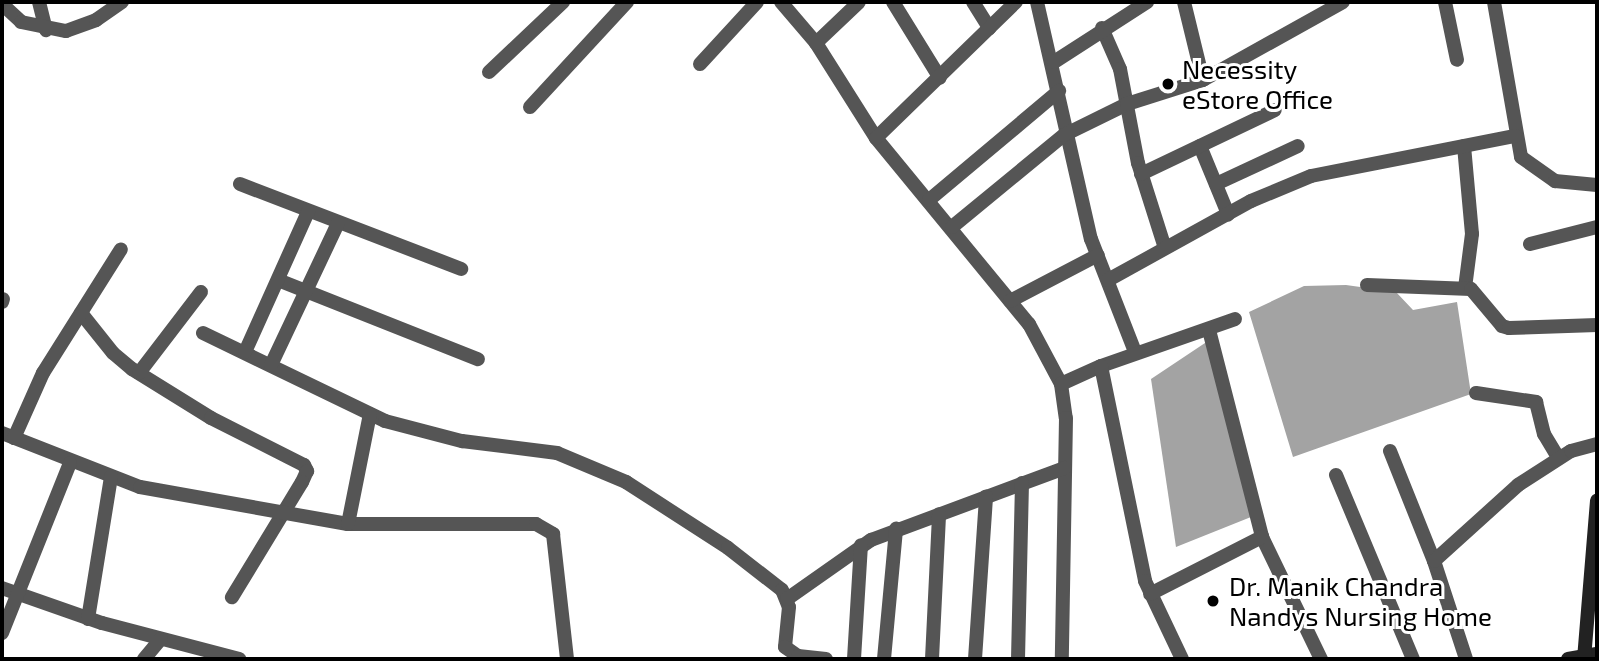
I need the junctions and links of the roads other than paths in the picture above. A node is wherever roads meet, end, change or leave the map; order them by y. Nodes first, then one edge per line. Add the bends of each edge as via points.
1 (39, 2) edge
2 (122, 2) edge
3 (563, 2) edge
4 (627, 2) edge
5 (757, 2) edge
6 (781, 2) edge
7 (859, 2) edge
8 (893, 2) edge
9 (972, 2) edge
10 (1016, 2) edge
11 (1037, 2) edge
12 (1147, 2) edge
13 (1184, 2) edge
14 (1343, 2) edge
15 (1445, 2) edge
16 (1494, 2) edge
17 (2, 4) edge
18 (989, 28) junction
19 (1102, 28) junction
20 (46, 30) junction
21 (816, 43) junction
22 (1457, 60) dead end
23 (1054, 62) junction
24 (700, 64) dead end
25 (489, 72) dead end
26 (940, 78) junction
27 (1203, 80) junction
28 (1059, 91) junction
29 (1127, 104) junction
30 (530, 107) dead end
31 (1275, 110) dead end
32 (1065, 135) junction
33 (1515, 136) junction
34 (876, 138) junction
35 (1200, 146) junction
36 (1298, 146) dead end
37 (1464, 146) junction
38 (1141, 174) junction
39 (240, 184) dead end
40 (1216, 184) junction
41 (1597, 185) edge
42 (929, 200) junction
43 (308, 212) junction
44 (1228, 214) junction
45 (338, 223) junction
46 (952, 227) junction
47 (1597, 228) edge
48 (1530, 244) dead end
49 (1165, 248) junction
50 (121, 249) dead end
51 (1098, 255) junction
52 (461, 269) dead end
53 (278, 280) junction
54 (1108, 280) junction
55 (1367, 285) dead end
56 (1465, 288) junction
57 (201, 292) dead end
58 (309, 292) junction
59 (1010, 301) junction
60 (81, 313) junction
61 (1235, 319) dead end
62 (1597, 325) edge
63 (1209, 330) junction
64 (203, 333) dead end
65 (245, 352) junction
66 (1135, 352) junction
67 (478, 359) dead end
68 (271, 365) junction
69 (1101, 366) junction
70 (139, 373) junction
71 (1060, 384) junction
72 (1476, 393) dead end
73 (370, 414) junction
74 (8, 436) edge
75 (1597, 444) edge
76 (1390, 451) dead end
77 (1559, 457) junction
78 (70, 463) junction
79 (1065, 468) junction
80 (1336, 475) dead end
81 (111, 477) junction
82 (1022, 483) junction
83 (986, 496) junction
84 (1597, 501) edge
85 (283, 513) junction
86 (939, 514) junction
87 (348, 524) junction
88 (896, 529) junction
89 (1262, 537) junction
90 (861, 545) junction
91 (1434, 561) junction
92 (2, 588) edge
93 (1150, 594) junction
94 (20, 596) junction
95 (232, 597) dead end
96 (787, 599) junction
97 (88, 619) junction
98 (2, 633) edge
99 (161, 639) junction
100 (1589, 656) edge
101 (1176, 657) edge
102 (144, 659) edge
103 (239, 659) edge
104 (567, 659) edge
105 (826, 659) edge
106 (854, 659) edge
107 (884, 659) edge
108 (932, 659) edge
109 (975, 659) edge
110 (1018, 659) edge
111 (1062, 659) edge
112 (1321, 659) edge
113 (1413, 659) edge
114 (1466, 659) edge
115 (1568, 659) edge

1 - 20 street
2 - 20 street via 81,28
3 - 25 street
4 - 30 street
5 - 24 street
6 - 21 street
7 - 21 street
8 - 26 street
9 - 18 street
10 - 18 street
11 - 23 street
12 - 19 street
13 - 27 street
14 - 27 street
15 - 22 street
16 - 33 street
17 - 20 street via 21,22
18 - 26 street
19 - 23 street
19 - 29 street via 1120,69
21 - 34 street
23 - 28 street
26 - 34 street
27 - 29 street
28 - 32 street
28 - 42 street
29 - 32 street
29 - 38 street
31 - 35 street
32 - 46 street
32 - 51 street
33 - 37 street
33 - 41 street via 1521,157 1546,177
34 - 42 street
35 - 38 street
35 - 40 street
36 - 40 street
37 - 44 street via 1311,176
37 - 56 street via 1472,234
38 - 49 street
39 - 43 street
40 - 44 street
42 - 46 street
43 - 45 street
43 - 53 street
44 - 49 street
45 - 52 street
45 - 58 street
46 - 59 street
47 - 48 street
49 - 54 street
50 - 60 street
51 - 54 street
51 - 59 street
53 - 58 street
53 - 65 street
54 - 66 street
55 - 56 street
56 - 62 street via 1478,293 1502,326 1509,328
57 - 70 street
58 - 67 street
58 - 68 street
59 - 71 street via 1029,324
60 - 70 street via 113,353
60 - 74 street
61 - 63 street
63 - 66 street
63 - 89 street
64 - 65 street
65 - 68 street
66 - 69 street
68 - 73 street
69 - 71 street
69 - 93 street
70 - 85 street via 211,418 304,465 307,471
71 - 79 street via 1066,418
72 - 77 street via 1536,402 1544,434
73 - 87 street
73 - 96 street via 462,441 530,447 589,465 626,482 728,548
74 - 78 street
75 - 77 street
76 - 91 street
77 - 91 street via 1518,485
78 - 81 street
78 - 94 street
79 - 82 street
79 - 111 street
80 - 113 street
81 - 85 street via 140,487
81 - 97 street
82 - 83 street
82 - 110 street
83 - 86 street
83 - 109 street
84 - 100 street
85 - 87 street
85 - 95 street
86 - 88 street
86 - 108 street
87 - 104 street via 536,524 546,528 553,534
88 - 90 street
88 - 107 street
89 - 93 street
89 - 112 street
90 - 96 street
90 - 106 street
91 - 114 street
92 - 94 street
93 - 101 street
94 - 97 street
94 - 98 street
96 - 105 street via 785,647 798,656
97 - 99 street
99 - 102 street
99 - 103 street
100 - 115 street

